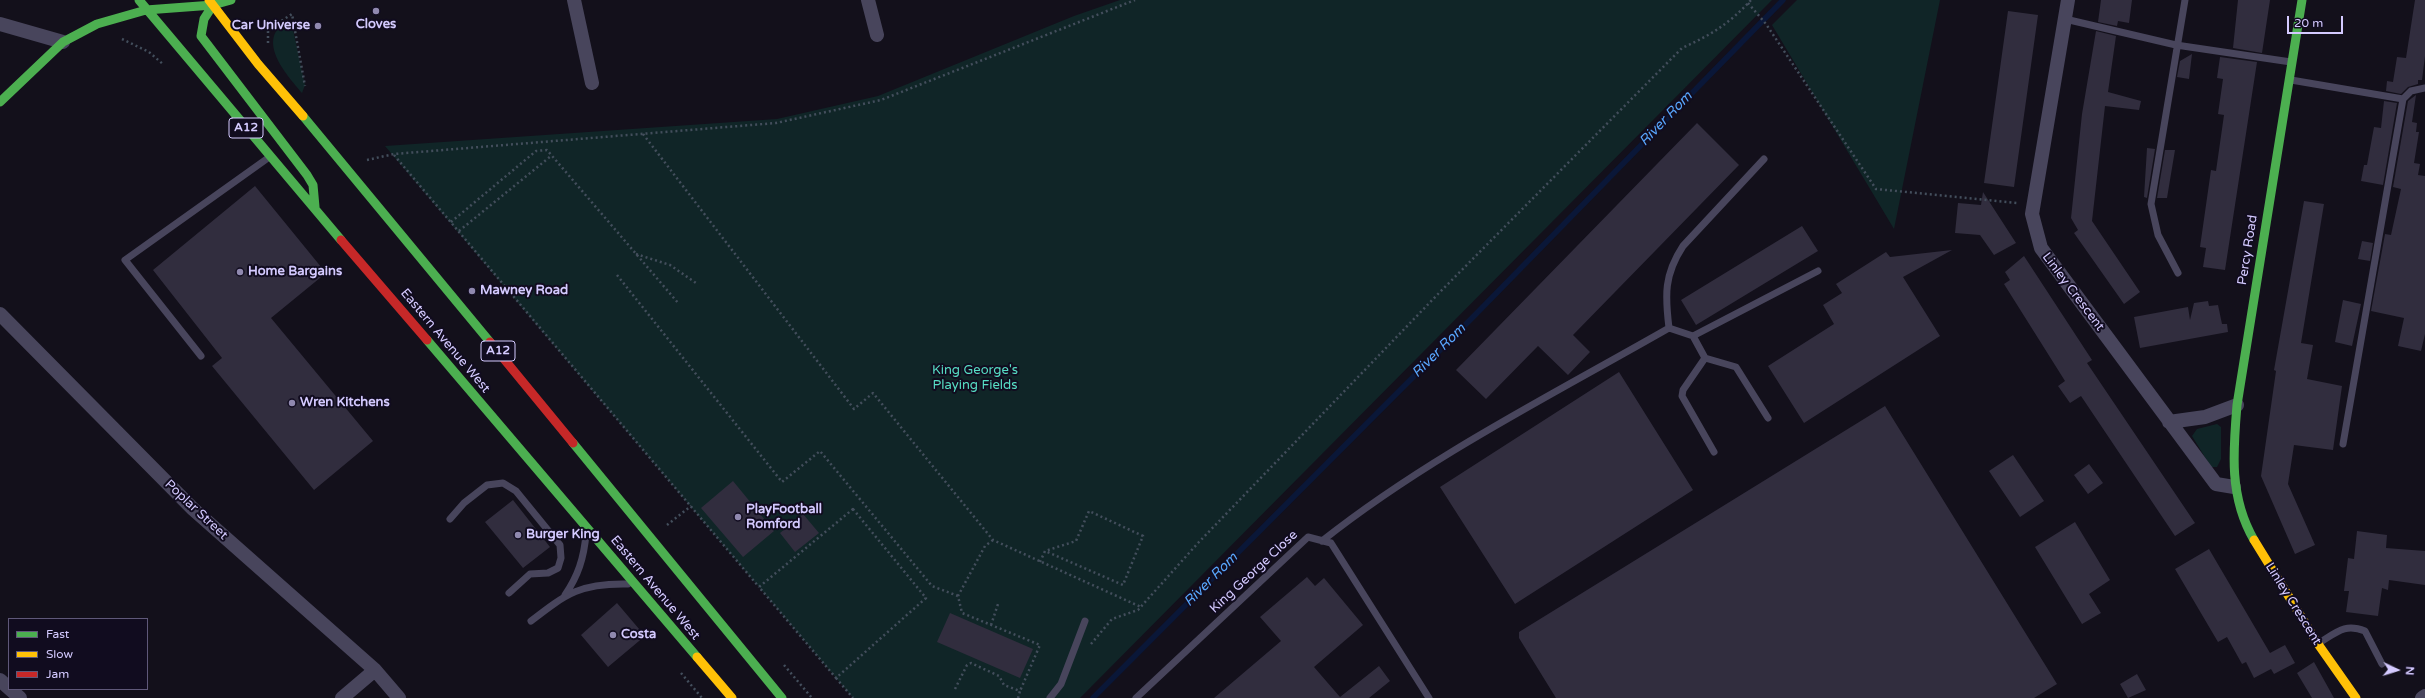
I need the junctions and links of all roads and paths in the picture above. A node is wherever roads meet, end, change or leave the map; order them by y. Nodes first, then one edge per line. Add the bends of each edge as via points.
1 (139, 0) edge
2 (231, 0) edge
3 (574, 0) edge
4 (868, 0) edge
5 (1135, 0) edge
6 (1751, 0) edge
7 (2068, 0) edge
8 (2185, 0) edge
9 (2302, 0) edge
10 (211, 2) edge
11 (1748, 3) junction
12 (146, 10) junction
13 (2065, 19) junction
14 (0, 24) edge
15 (876, 35) dead end
16 (63, 42) junction
17 (2176, 45) junction
18 (268, 49) dead end
19 (2291, 62) junction
20 (2289, 80) junction
21 (592, 83) dead end
22 (2425, 88) edge
23 (306, 94) dead end
24 (2403, 99) junction
25 (0, 102) edge
26 (643, 134) junction
27 (394, 154) junction
28 (270, 156) junction
29 (551, 156) junction
30 (1764, 159) dead end
31 (345, 165) junction
32 (2033, 204) junction
33 (315, 210) junction
34 (451, 222) junction
35 (459, 232) junction
36 (635, 254) junction
37 (1818, 271) dead end
38 (2178, 273) dead end
39 (617, 274) dead end
40 (696, 283) dead end
41 (679, 304) dead end
42 (0, 314) edge
43 (1669, 328) junction
44 (1693, 336) junction
45 (201, 356) dead end
46 (1705, 358) junction
47 (2237, 405) junction
48 (1768, 418) dead end
49 (2169, 422) junction
50 (2343, 444) dead end
51 (1714, 452) dead end
52 (2234, 487) junction
53 (2238, 505) joint
54 (690, 506) junction
55 (450, 519) dead end
56 (586, 527) junction
57 (652, 539) junction
58 (992, 540) junction
59 (1322, 541) junction
60 (1045, 551) junction
61 (1040, 562) junction
62 (634, 584) junction
63 (759, 587) junction
64 (509, 593) dead end
65 (564, 595) junction
66 (958, 596) junction
67 (998, 604) dead end
68 (1141, 607) junction
69 (1112, 619) dead end
70 (531, 621) dead end
71 (1085, 621) dead end
72 (991, 625) junction
73 (2318, 644) junction
74 (2382, 664) dead end
75 (375, 670) junction
76 (836, 678) junction
77 (955, 689) dead end
78 (1020, 692) junction
79 (2425, 696) edge
80 (342, 698) edge
81 (399, 698) edge
82 (732, 698) edge
83 (782, 698) edge
84 (853, 698) edge
85 (1018, 698) edge
86 (1050, 698) edge
87 (1136, 698) edge
88 (1429, 698) edge
89 (2356, 698) edge
90 (2422, 698) edge

1 - 12 main road, Eastern Avenue West / A12
2 - 10 main road
3 - 21 street
4 - 15 street
5 - 26 path via 881,100 776,123
6 - 11 path
7 - 13 street, Linley Crescent
8 - 17 lane
9 - 19 main road, Percy Road
10 - 12 main road
10 - 31 main road, A12 via 258,64
10 - 33 main road via 205,14 201,36 313,185
11 - 32 path via 1766,24 1876,189
11 - 68 path via 1729,23 1682,48 1274,464
12 - 16 main road via 97,24
12 - 28 main road, Eastern Avenue West / A12
13 - 17 lane
13 - 32 street, Linley Crescent
14 - 16 street
16 - 25 main road
17 - 19 lane
17 - 38 lane via 2151,204 2158,235
18 - 23 path via 268,27 292,14
19 - 20 main road, Percy Road
20 - 24 lane
20 - 47 main road, Percy Road
22 - 24 lane via 2411,91
24 - 50 lane
26 - 27 path
26 - 58 path via 854,409 873,393
27 - 31 path
27 - 34 path
28 - 33 main road, Eastern Avenue West / A12
28 - 45 lane via 125,260
29 - 34 path via 547,150 536,151
29 - 35 path
29 - 36 path
30 - 43 lane via 1683,246 1674,260 1665,297
31 - 57 main road, A12
32 - 49 street, Linley Crescent via 2032,214 2041,248
33 - 56 main road, Eastern Avenue West / A12
34 - 35 path
35 - 54 path
36 - 40 path via 670,265
36 - 41 path
37 - 44 lane
39 - 66 path via 782,482 820,451 932,586
42 - 75 street, Poplar Street via 193,509
43 - 44 lane
43 - 59 lane via 1431,464 1356,514
44 - 46 lane
46 - 48 lane via 1736,367
46 - 51 lane via 1683,390 1682,396
47 - 49 street via 2205,417
47 - 52 main road, Percy Road via 2233,453
49 - 52 street, Linley Crescent via 2216,484
52 - 53 main road, Percy Road
53 - 73 main road, Linley Crescent via 2246,526
54 - 57 path
54 - 63 path
55 - 64 lane via 464,503 487,485 503,483 516,491 560,545 558,568 548,573 530,574
56 - 62 main road, Eastern Avenue West / A12
56 - 65 lane via 585,551 580,567 575,580
57 - 83 main road, A12
58 - 61 path
58 - 66 path via 985,546
59 - 87 lane, King George Close via 1308,538
59 - 88 lane via 1331,543
60 - 60 path via 1076,541 1089,511 1143,536 1123,585
60 - 61 path
61 - 68 path
62 - 65 lane via 590,586
62 - 82 main road, Eastern Avenue West / A12
63 - 76 path
63 - 76 path via 853,509 926,598
65 - 70 lane
66 - 72 path via 962,613
67 - 72 path
68 - 69 path
71 - 86 lane via 1060,684
72 - 78 path via 1040,645
73 - 74 lane via 2343,628 2353,626 2365,631
73 - 89 main road, Linley Crescent
75 - 80 street
75 - 81 street, Poplar Street
76 - 84 path
77 - 78 path via 967,665 971,663 998,676 1004,685
78 - 85 path
79 - 90 street

